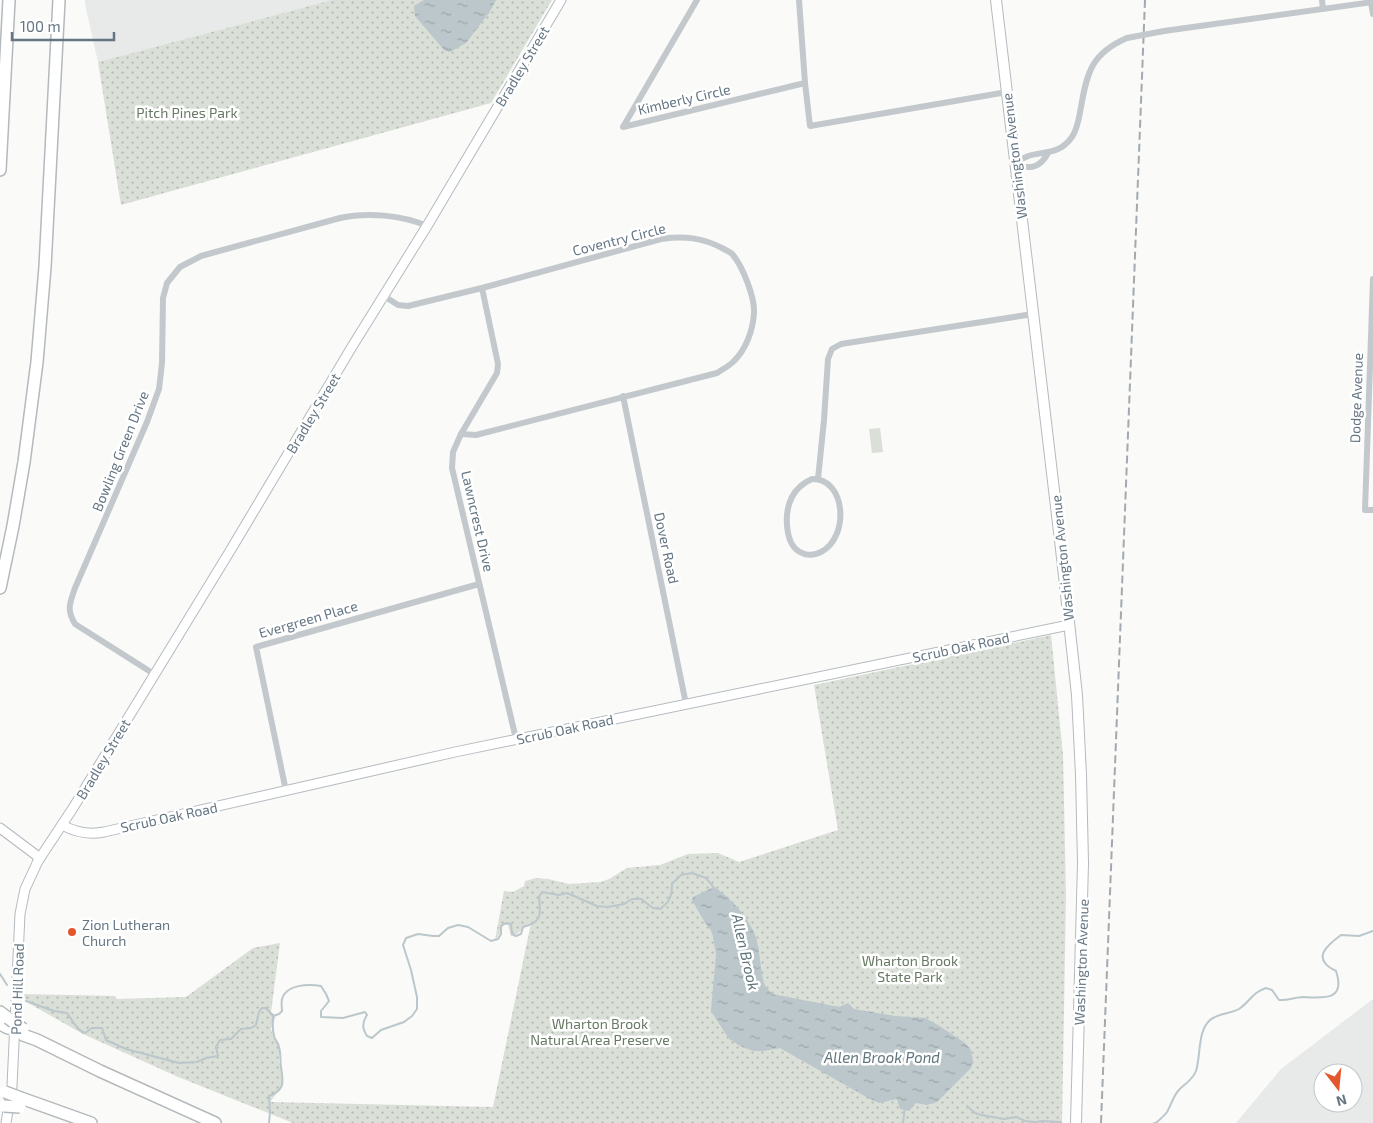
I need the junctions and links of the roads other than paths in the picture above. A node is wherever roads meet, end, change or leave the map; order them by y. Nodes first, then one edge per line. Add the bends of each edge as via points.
1 (9, 0) edge
2 (59, 0) edge
3 (561, 0) edge
4 (697, 0) edge
5 (799, 0) edge
6 (996, 0) edge
7 (1322, 0) edge
8 (1372, 2) edge
9 (1323, 9) junction
10 (1373, 14) edge
11 (805, 83) junction
12 (1007, 92) junction
13 (1048, 154) junction
14 (1015, 164) junction
15 (0, 170) edge
16 (427, 226) junction
17 (1373, 279) edge
18 (1373, 285) edge
19 (482, 288) junction
20 (384, 296) junction
21 (1033, 314) junction
22 (623, 396) junction
23 (461, 434) junction
24 (818, 479) junction
25 (1373, 510) edge
26 (479, 584) junction
27 (0, 588) edge
28 (1069, 625) junction
29 (154, 674) junction
30 (686, 704) junction
31 (516, 739) junction
32 (286, 791) junction
33 (62, 825) junction
34 (0, 828) edge
35 (40, 858) junction
36 (4, 1020) edge
37 (3, 1091) edge
38 (20, 1103) junction
39 (2, 1106) edge
40 (1076, 1121) edge
41 (6, 1123) edge
42 (91, 1123) edge
43 (215, 1123) edge

1 - 15 highway
2 - 27 highway via 39,346 23,470
3 - 16 main road, Bradley Street
4 - 11 street, Kimberly Circle via 623,127
5 - 11 street
6 - 12 main road, Washington Avenue
7 - 9 street
8 - 9 street
8 - 10 street
9 - 13 street, bridge via 1139,35 1116,43 1097,59 1090,71 1074,134
11 - 12 street via 810,126
12 - 14 main road, Washington Avenue
13 - 14 street via 1024,157
13 - 14 street via 1044,161 1032,168
14 - 21 main road, Washington Avenue
16 - 20 main road, Bradley Street
16 - 29 street, Bowling Green Drive via 391,217 360,215 340,218 201,256 180,267 167,283 163,298 159,389 69,610 75,624
17 - 18 street, Dodge Avenue
18 - 25 street, Dodge Avenue via 1365,510
19 - 20 street, Coventry Circle via 408,306 398,305
19 - 22 street, Coventry Circle via 678,236 696,238 733,254 744,272 754,311 745,347 718,373
19 - 23 street, Lawncrest Drive via 498,373
20 - 29 main road, Bradley Street
21 - 24 street via 841,344 832,349 828,359
21 - 28 main road, Washington Avenue
22 - 23 street, Coventry Circle via 476,435
22 - 30 street, Dover Road
23 - 26 street, Lawncrest Drive via 453,452 452,468
24 - 24 street via 806,482 795,492 787,516 792,545 807,554 816,554 828,547 839,528 840,510 836,496 826,483
26 - 31 street, Lawncrest Drive
26 - 32 street, Evergreen Place via 256,646
28 - 30 main road, Scrub Oak Road
28 - 40 main road, Washington Avenue via 1077,695 1083,816
29 - 33 main road, Bradley Street
30 - 31 main road, Scrub Oak Road
31 - 32 main road, Scrub Oak Road
32 - 33 main road, Scrub Oak Road via 100,833 79,832
33 - 35 main road, Pond Hill Road
34 - 35 main road
35 - 41 main road, Pond Hill Road via 28,882 20,914 13,1078
36 - 43 highway, bridge via 100,1071
37 - 38 highway, bridge
38 - 39 highway, bridge
38 - 42 highway

